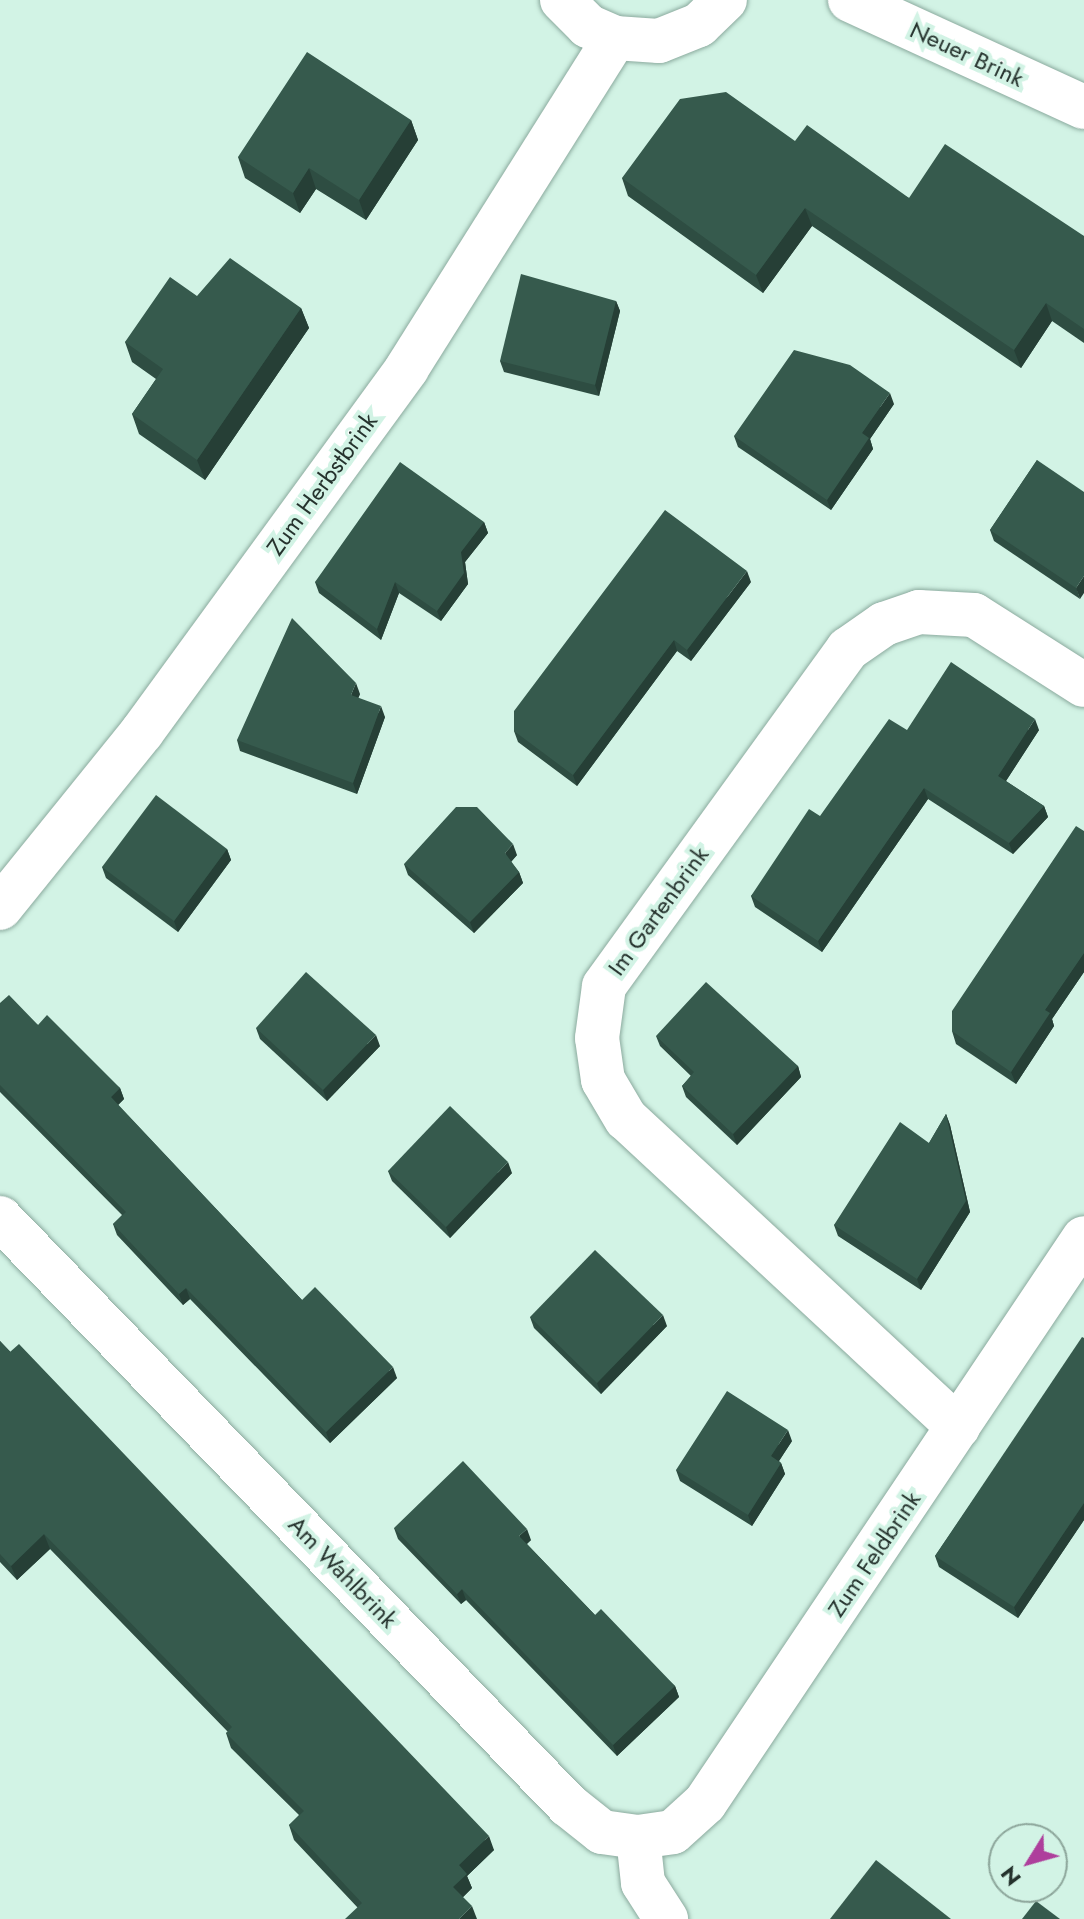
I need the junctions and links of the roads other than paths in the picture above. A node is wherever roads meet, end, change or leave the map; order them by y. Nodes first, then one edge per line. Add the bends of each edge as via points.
1 (562, 0) edge
2 (725, 0) edge
3 (850, 0) edge
4 (615, 38) junction
5 (1084, 107) edge
6 (1084, 685) edge
7 (0, 908) edge
8 (0, 1218) edge
9 (1084, 1238) edge
10 (958, 1427) junction
11 (638, 1837) junction
12 (666, 1919) edge

1 - 4 street via 588,26
2 - 4 street via 699,25 659,41
3 - 5 street, Neuer Brink
4 - 7 street, Zum Herbstbrink via 407,368 142,732
6 - 10 street, Im Gartenbrink via 974,615 919,612 884,624 848,649 604,986 597,1038 603,1080 626,1119
8 - 11 street, Am Wahlbrink via 568,1805 602,1832
9 - 10 street, Zum Feldbrink
10 - 11 street, Zum Feldbrink via 705,1803 673,1832
11 - 12 street via 643,1883

